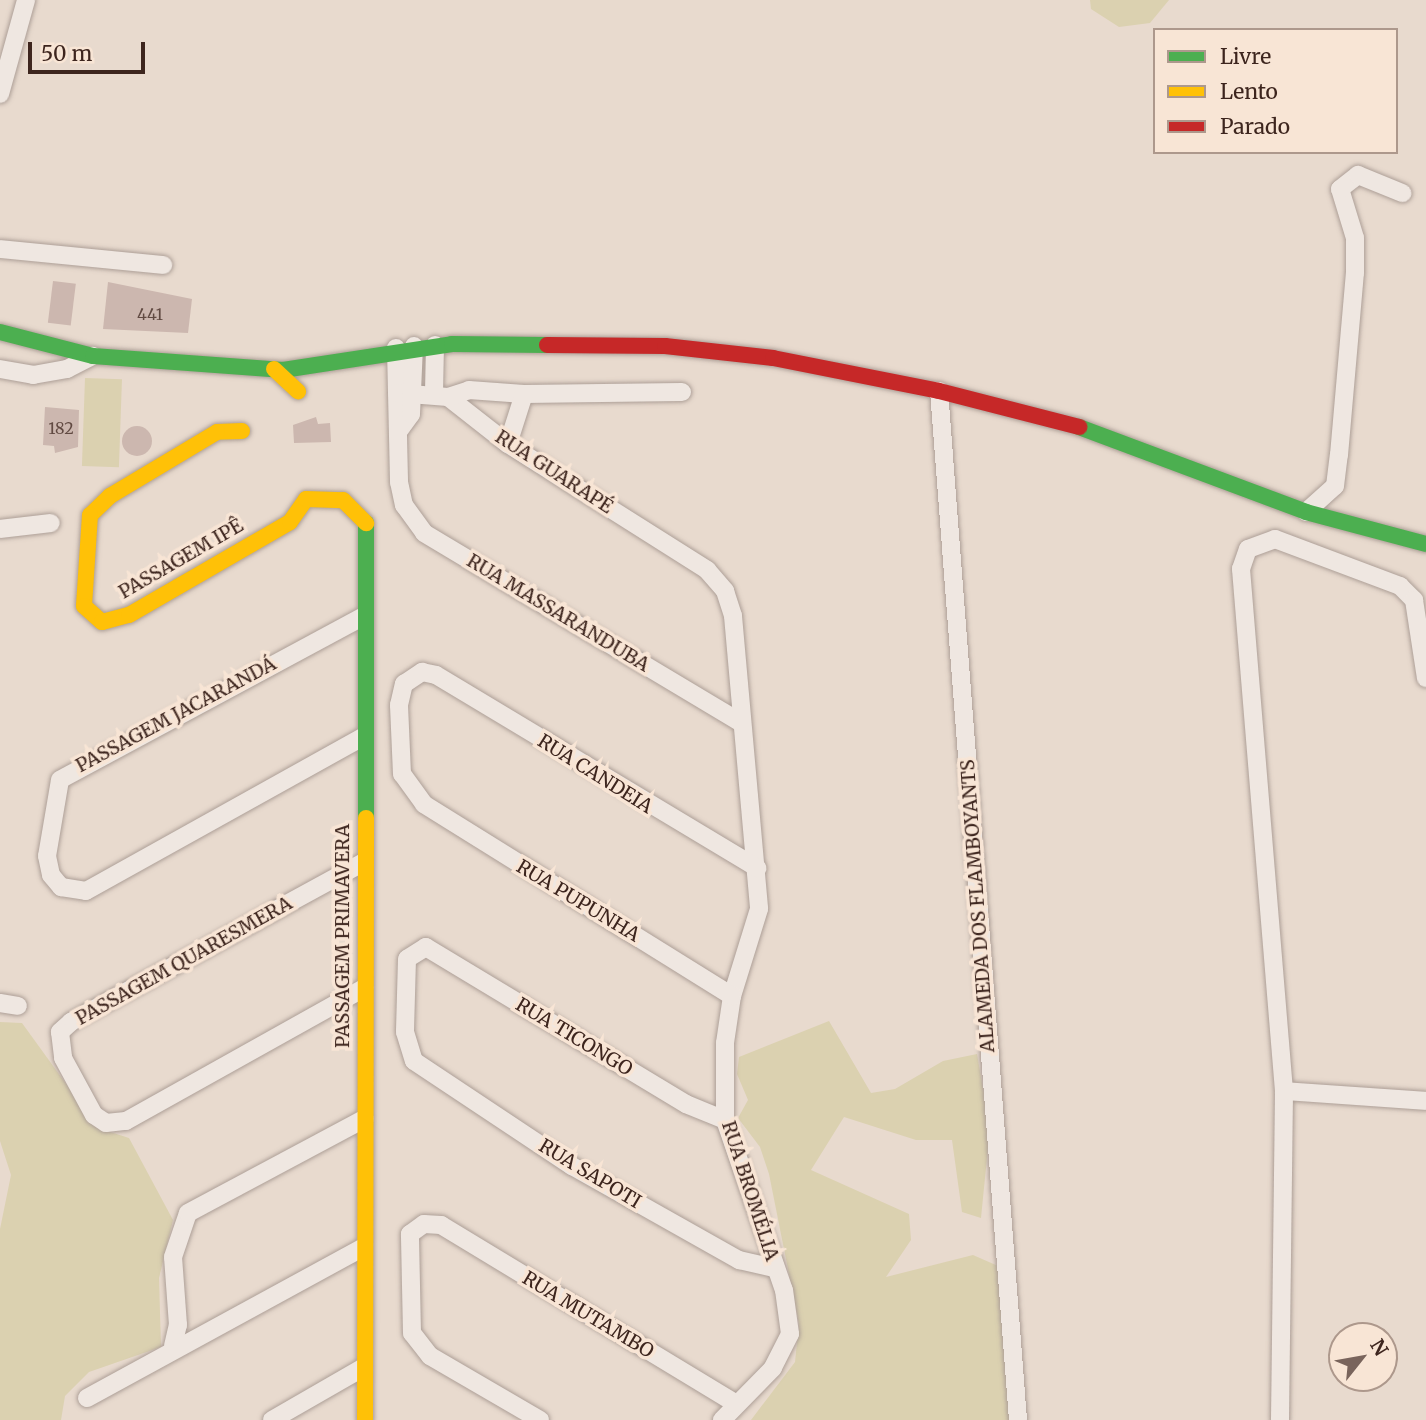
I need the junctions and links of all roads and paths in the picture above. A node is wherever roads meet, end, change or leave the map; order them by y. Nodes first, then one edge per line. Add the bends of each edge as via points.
1 (26, 0) edge
2 (0, 94) edge
3 (1402, 193) dead end
4 (0, 249) edge
5 (163, 265) dead end
6 (0, 332) edge
7 (40, 344) junction
8 (435, 345) junction
9 (414, 346) junction
10 (396, 348) junction
11 (93, 356) junction
12 (336, 366) junction
13 (0, 369) edge
14 (274, 369) junction
15 (33, 374) junction
16 (324, 382) dead end
17 (298, 391) dead end
18 (939, 391) junction
19 (682, 392) dead end
20 (405, 393) junction
21 (524, 394) junction
22 (441, 395) junction
23 (242, 431) dead end
24 (508, 444) junction
25 (306, 499) joint
26 (1306, 512) junction
27 (51, 523) dead end
28 (0, 529) edge
29 (1406, 535) junction
30 (1426, 535) edge
31 (1426, 544) edge
32 (707, 570) joint
33 (363, 616) junction
34 (1426, 678) edge
35 (741, 723) junction
36 (365, 736) junction
37 (424, 804) joint
38 (364, 862) junction
39 (757, 868) junction
40 (364, 988) junction
41 (732, 996) junction
42 (414, 1061) joint
43 (1284, 1091) junction
44 (1426, 1101) edge
45 (364, 1119) junction
46 (725, 1120) junction
47 (364, 1247) junction
48 (775, 1268) junction
49 (173, 1346) junction
50 (365, 1367) junction
51 (87, 1398) dead end
52 (736, 1404) junction
53 (272, 1420) edge
54 (365, 1420) edge
55 (540, 1420) edge
56 (722, 1420) edge
57 (1018, 1420) edge
58 (1280, 1420) edge

1 - 2 street
3 - 26 street via 1358,175 1340,189 1355,238 1356,273 1339,455 1335,486
4 - 5 street
6 - 7 main road
7 - 11 main road
7 - 15 street
8 - 9 main road
8 - 18 main road via 664,346 773,358
8 - 22 street
9 - 10 main road
9 - 20 street
10 - 12 main road
10 - 20 street
11 - 14 main road
11 - 15 street via 67,369
12 - 14 main road
12 - 16 main road
13 - 15 street
14 - 17 main road
18 - 26 main road via 1087,429
18 - 57 street, ALAMEDA DOS FLAMBOYANTS
19 - 21 street
20 - 22 street
20 - 35 street, RUA MASSARANDUBA via 398,432 398,482 404,505 424,533
21 - 22 street via 456,390
21 - 24 street
22 - 24 street, RUA GUARAPÉ
23 - 25 main road, PASSAGEM IPÊ via 217,432 110,496 90,515 84,606 102,622 129,615 290,522
24 - 32 street, RUA GUARAPÉ
25 - 33 main road, PASSAGEM PRIMAVERA via 343,500 367,524
26 - 29 main road
27 - 28 street
29 - 30 main road
29 - 31 main road
32 - 35 street, RUA BROMÉLIA via 725,591 733,616
33 - 36 main road, PASSAGEM PRIMAVERA
33 - 36 street, PASSAGEM JACARANDÁ via 60,780 47,856 51,875 61,887 86,891
34 - 43 street via 1414,600 1400,586 1275,539 1248,550 1241,569
35 - 39 street, RUA BROMÉLIA
36 - 38 main road, PASSAGEM PRIMAVERA
37 - 39 street, RUA CANDEIA via 402,775 399,705 413,675 436,675
37 - 41 street, RUA PUPUNHA
38 - 40 main road, PASSAGEM PRIMAVERA
38 - 40 street, PASSAGEM QUARESMERA via 71,1022 60,1032 63,1058 94,1115 106,1123 125,1121
39 - 41 street, RUA BROMÉLIA via 759,909
40 - 45 main road, PASSAGEM PRIMAVERA
41 - 46 street, RUA BROMÉLIA via 725,1043
42 - 46 street, RUA TICONGO via 405,1032 404,968 407,959 426,947 686,1104
42 - 48 street, RUA SAPOTI via 572,1166 739,1260
43 - 44 street
43 - 58 street
45 - 47 main road, PASSAGEM PRIMAVERA
45 - 49 street via 188,1213 173,1257 178,1325
46 - 48 street, RUA BROMÉLIA
47 - 49 street
47 - 50 main road, PASSAGEM PRIMAVERA
48 - 52 street, RUA BROMÉLIA via 790,1334 773,1368
49 - 51 street
50 - 53 street
50 - 54 main road, PASSAGEM PRIMAVERA
52 - 55 street, RUA MUTAMBO via 441,1225 424,1224 410,1234 412,1333 430,1356
52 - 56 street, RUA BROMÉLIA

